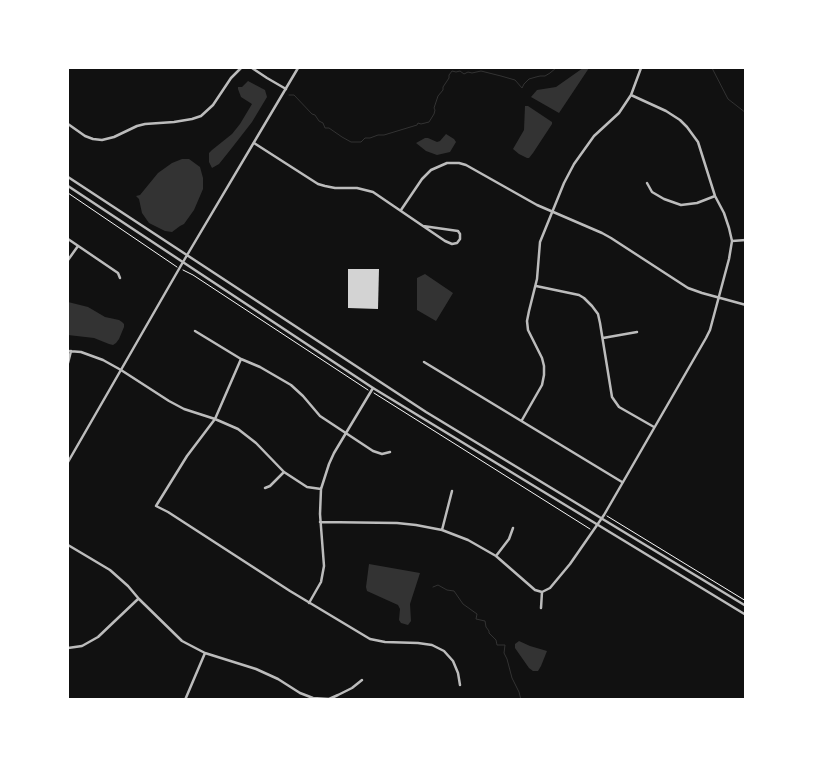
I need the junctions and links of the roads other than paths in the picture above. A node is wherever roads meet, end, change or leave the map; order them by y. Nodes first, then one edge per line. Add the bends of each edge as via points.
1 (241, 68) edge
2 (252, 68) edge
3 (298, 68) edge
4 (640, 68) edge
5 (286, 89) junction
6 (632, 95) junction
7 (68, 124) edge
8 (254, 142) junction
9 (68, 177) edge
10 (647, 183) dead end
11 (68, 186) edge
12 (715, 196) junction
13 (401, 210) junction
14 (552, 212) junction
15 (423, 226) junction
16 (68, 239) edge
17 (746, 240) edge
18 (732, 241) junction
19 (78, 246) junction
20 (187, 256) junction
21 (68, 260) edge
22 (183, 262) junction
23 (120, 278) dead end
24 (536, 286) junction
25 (719, 298) junction
26 (746, 305) edge
27 (195, 331) dead end
28 (637, 332) dead end
29 (603, 338) junction
30 (69, 351) edge
31 (241, 359) junction
32 (424, 362) dead end
33 (68, 363) edge
34 (121, 370) junction
35 (373, 388) junction
36 (215, 419) junction
37 (522, 420) junction
38 (654, 427) junction
39 (345, 434) junction
40 (390, 452) dead end
41 (68, 462) edge
42 (284, 472) junction
43 (622, 482) junction
44 (265, 488) dead end
45 (321, 489) junction
46 (452, 492) dead end
47 (601, 518) junction
48 (320, 522) junction
49 (598, 524) junction
50 (513, 528) dead end
51 (442, 530) junction
52 (68, 545) edge
53 (496, 556) junction
54 (542, 592) junction
55 (138, 599) junction
56 (309, 603) junction
57 (746, 606) edge
58 (541, 608) dead end
59 (746, 615) edge
60 (68, 648) edge
61 (205, 652) junction
62 (362, 680) dead end
63 (460, 685) dead end
64 (329, 699) edge
65 (185, 700) edge

1 - 7 street via 230,78 213,105 192,119 145,124 102,140 85,136
2 - 5 street
3 - 5 street
4 - 6 street
5 - 8 street
6 - 12 street via 666,111 687,127 698,142
6 - 14 street via 583,150 564,182
8 - 13 street via 318,184 373,192
8 - 20 street
9 - 20 street
10 - 12 street via 652,192 681,205
11 - 22 street
12 - 18 street via 727,220
13 - 14 street via 431,170 453,163 474,168
13 - 15 street
14 - 24 street via 540,242
14 - 25 street via 602,232 688,288
15 - 15 street via 452,244 460,239 458,231
16 - 19 street
17 - 18 street
18 - 25 street
19 - 21 street
19 - 23 street via 118,273
20 - 22 street
20 - 47 street via 418,406
22 - 34 street
22 - 35 street
24 - 29 street via 571,292 584,298 598,314
24 - 37 street via 527,321 542,358 544,375 542,385
25 - 26 street
25 - 38 street via 706,338
27 - 31 street
28 - 29 street
29 - 38 street via 615,401
30 - 33 street
30 - 34 street via 103,360
31 - 36 street
31 - 39 street via 291,385 320,416
32 - 37 street
34 - 36 street via 184,409
34 - 41 street
35 - 39 street
35 - 49 street
36 - 42 street via 256,442
36 - 56 street via 156,506
37 - 43 street
38 - 43 street
39 - 40 street via 373,451
39 - 45 street via 329,464
42 - 44 street
42 - 45 street via 307,487
43 - 47 street
45 - 48 street
46 - 51 street
47 - 49 street
47 - 57 street
48 - 51 street via 397,523
48 - 56 street via 323,575
49 - 54 street via 570,564 550,588
49 - 59 street
50 - 53 street
51 - 53 street
52 - 55 street via 110,570
53 - 54 street via 534,590
54 - 58 street
55 - 60 street via 98,637 82,646
55 - 61 street via 182,641
56 - 63 street via 370,639 432,645 444,651 453,661
61 - 64 street via 256,669 313,698
61 - 65 street
62 - 64 street

